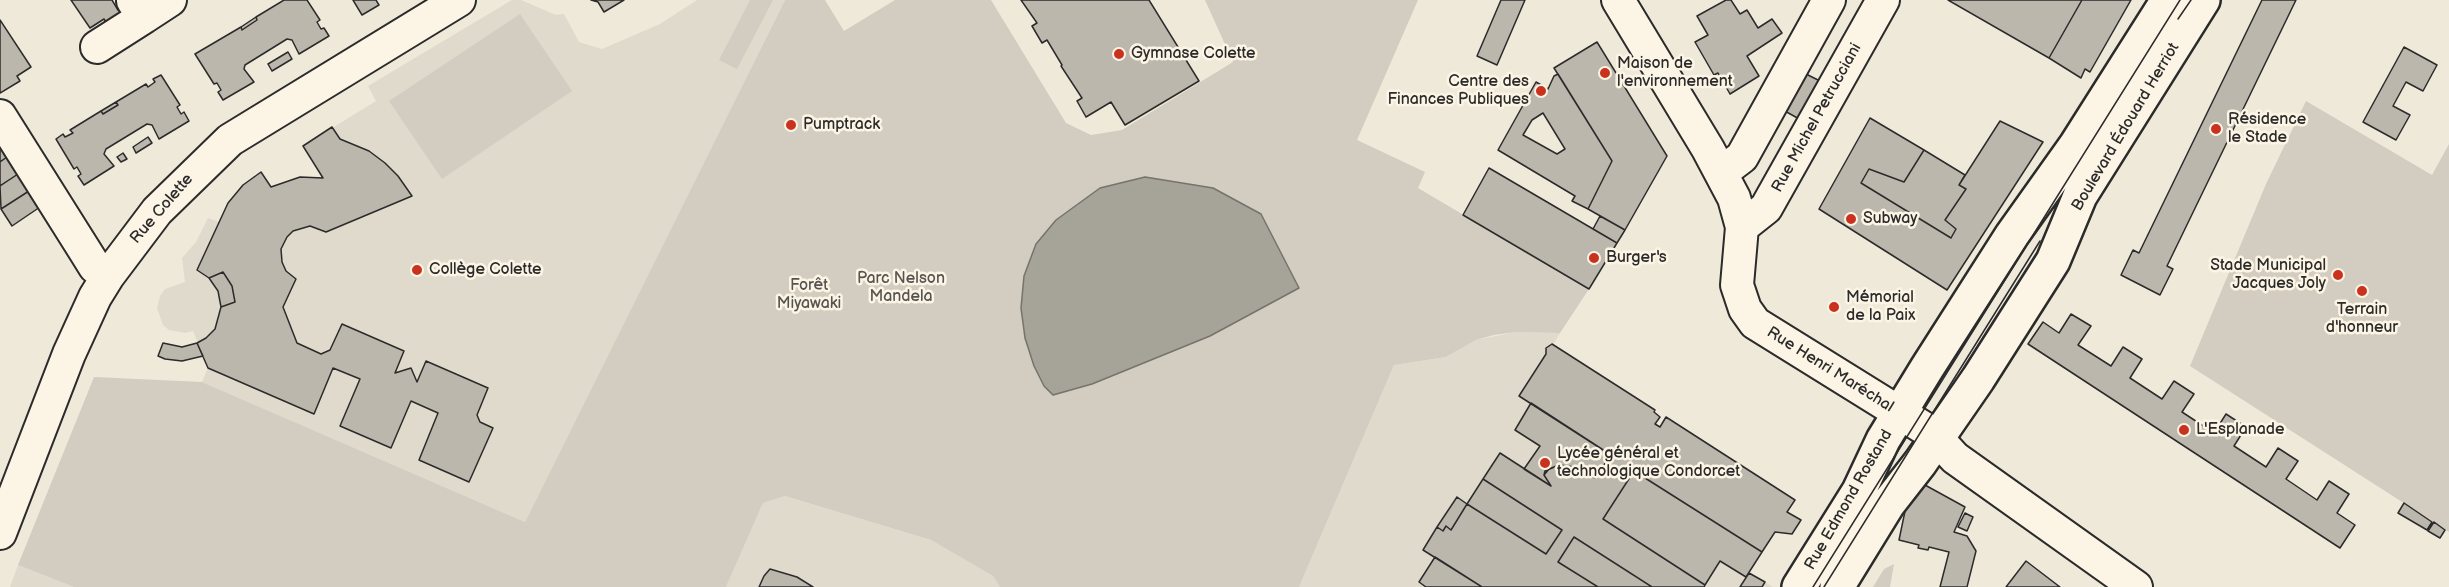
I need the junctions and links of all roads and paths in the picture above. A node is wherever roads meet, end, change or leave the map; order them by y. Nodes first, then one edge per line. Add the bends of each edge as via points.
1 (170, 0) edge
2 (1618, 0) edge
3 (1829, 0) edge
4 (1883, 0) edge
5 (2168, 0) edge
6 (2203, 0) edge
7 (446, 2) edge
8 (138, 8) edge
9 (97, 47) dead end
10 (0, 116) edge
11 (1747, 149) junction
12 (1721, 173) junction
13 (1782, 180) junction
14 (1742, 227) junction
15 (108, 276) junction
16 (1899, 413) junction
17 (1938, 438) junction
18 (0, 533) edge
19 (1799, 587) edge
20 (1837, 587) edge
21 (2136, 587) edge

1 - 8 street
2 - 12 street, Rue Henri Maréchal
3 - 11 street
4 - 13 street, Rue Michel Petrucciani
5 - 16 main road, Boulevard Édouard Herriot
6 - 17 main road, Boulevard Édouard Herriot via 2080,196 2053,261
7 - 15 street, Rue Colette via 230,140 157,210
8 - 9 street
10 - 15 street via 84,251 95,267
11 - 12 street
11 - 13 street via 1752,162
12 - 14 street, Rue Henri Maréchal via 1734,198
13 - 14 street, Rue Michel Petrucciani via 1766,208
14 - 16 street, Rue Henri Maréchal via 1737,285 1745,309 1755,323
15 - 18 street, Rue Colette via 69,354
16 - 17 street, Rue Henri Maréchal
16 - 19 main road, Rue Edmond Rostand
17 - 20 main road, Rue Edmond Rostand via 1888,504
17 - 21 street, Rue Henri Maréchal via 1955,458

